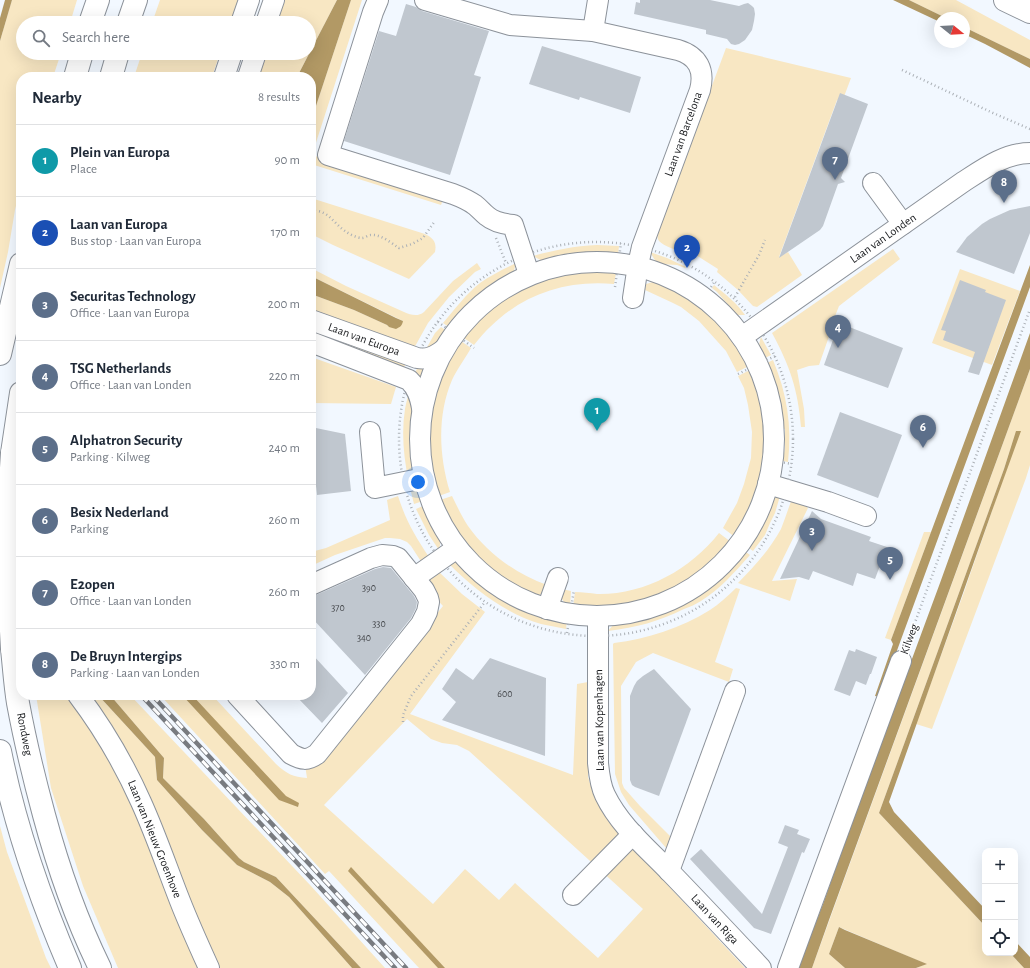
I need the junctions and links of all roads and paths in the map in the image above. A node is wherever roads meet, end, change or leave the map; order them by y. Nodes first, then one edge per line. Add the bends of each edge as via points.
1 (98, 0) edge
2 (136, 0) edge
3 (249, 0) edge
4 (274, 0) edge
5 (378, 0) edge
6 (425, 0) edge
7 (598, 0) edge
8 (1004, 0) edge
9 (1030, 12) edge
10 (92, 16) edge
11 (130, 16) edge
12 (243, 16) edge
13 (268, 16) edge
14 (593, 31) junction
15 (80, 60) edge
16 (116, 60) edge
17 (230, 60) edge
18 (254, 60) edge
19 (902, 70) dead end
20 (76, 72) edge
21 (112, 72) edge
22 (226, 72) edge
23 (250, 72) edge
24 (1030, 130) edge
25 (1030, 153) edge
26 (873, 183) dead end
27 (316, 211) edge
28 (435, 221) dead end
29 (903, 224) junction
30 (765, 240) dead end
31 (621, 243) junction
32 (523, 255) junction
33 (633, 258) junction
34 (529, 274) junction
35 (714, 282) junction
36 (16, 285) edge
37 (615, 287) dead end
38 (711, 287) dead end
39 (735, 297) junction
40 (633, 298) dead end
41 (1030, 309) edge
42 (316, 322) edge
43 (438, 322) junction
44 (758, 324) junction
45 (742, 337) junction
46 (448, 341) junction
47 (316, 344) edge
48 (474, 348) dead end
49 (0, 354) edge
50 (417, 358) junction
51 (766, 360) junction
52 (738, 374) dead end
53 (409, 380) junction
54 (422, 408) junction
55 (16, 416) edge
56 (370, 432) dead end
57 (6, 461) edge
58 (780, 462) dead end
59 (792, 464) junction
60 (424, 478) junction
61 (16, 481) edge
62 (404, 482) junction
63 (778, 486) junction
64 (866, 516) dead end
65 (457, 548) junction
66 (440, 560) junction
67 (414, 578) junction
68 (558, 578) dead end
69 (316, 583) edge
70 (574, 590) dead end
71 (485, 602) junction
72 (0, 604) edge
73 (547, 610) junction
74 (570, 614) junction
75 (16, 622) edge
76 (598, 626) junction
77 (566, 633) junction
78 (902, 661) joint
79 (16, 684) edge
80 (734, 691) dead end
81 (18, 700) edge
82 (81, 700) edge
83 (242, 700) edge
84 (403, 722) dead end
85 (0, 751) edge
86 (633, 834) junction
87 (669, 871) junction
88 (573, 895) dead end
89 (70, 968) edge
90 (100, 968) edge
91 (209, 968) edge
92 (761, 968) edge
93 (788, 968) edge

1 - 10 highway
2 - 11 highway
3 - 12 street
4 - 13 street
5 - 32 street via 328,155 462,198 477,206 493,220 513,225
6 - 14 street, Laan van Barcelona via 510,25
7 - 14 street
8 - 9 highway
14 - 33 street, Laan van Barcelona via 684,51 693,57 700,68 700,90
15 - 20 highway
16 - 21 highway
17 - 22 street
18 - 23 street
19 - 24 path
25 - 29 street, Laan van Londen via 1008,157 979,171
26 - 29 street
27 - 28 path via 328,216 353,235 362,238 378,236 399,248 423,238
29 - 44 street, Laan van Londen
30 - 39 path
31 - 32 path via 587,241 540,249
31 - 33 path
31 - 33 path
32 - 34 street
32 - 43 path via 495,268 475,282
33 - 34 street via 612,262 578,261
33 - 35 path via 660,252 683,262
33 - 37 path
33 - 40 street, Laan van Barcelona
33 - 45 street via 680,282 708,300 732,323
34 - 46 street via 509,284 478,306
35 - 38 path
35 - 39 path
36 - 49 highway
39 - 44 path
41 - 78 path, Kilweg
42 - 50 street, Laan van Europa
43 - 46 path
43 - 50 path
44 - 45 street, Laan van Londen
44 - 51 path
45 - 51 street via 751,351
46 - 48 path
46 - 50 street via 432,357
46 - 54 street via 428,382
47 - 53 street, Laan van Europa
50 - 53 path
51 - 52 path
51 - 59 path via 781,370 788,394 792,419
51 - 63 street via 763,377 773,422
53 - 54 street via 417,389
53 - 62 path via 400,417 399,441
54 - 60 street via 419,445
55 - 57 highway, Rondweg
56 - 62 street via 375,488
57 - 61 street
57 - 79 highway, Rondweg, bridge via 8,577
58 - 59 path
59 - 63 path
60 - 62 street
60 - 65 street via 435,512
62 - 66 path via 411,509
63 - 64 street
63 - 76 street via 762,503 739,544 724,562 699,583 668,601 620,615
63 - 76 path via 777,519 765,541 751,562 715,598 694,612 647,629 622,634
65 - 66 street
65 - 73 street via 479,572 501,589
66 - 67 street
66 - 71 path
67 - 69 street via 398,558 382,555
67 - 83 street via 428,598 425,617 317,754 300,759 292,754
68 - 73 street
70 - 74 path
71 - 77 path via 509,616 536,627
71 - 84 path via 411,696 403,715
72 - 75 street
73 - 74 street
74 - 76 street via 582,616
74 - 77 path
76 - 77 path
76 - 86 street, Laan van Kopenhagen via 600,780 604,794
78 - 93 street, Kilweg
80 - 87 street
81 - 90 highway, Rondweg, bridge via 27,747 61,873
82 - 91 street, Laan van Nieuw Groenhove via 116,752 135,789
85 - 89 highway via 34,878
86 - 87 street, Laan van Kopenhagen
86 - 88 street
87 - 92 street, Laan van Riga

